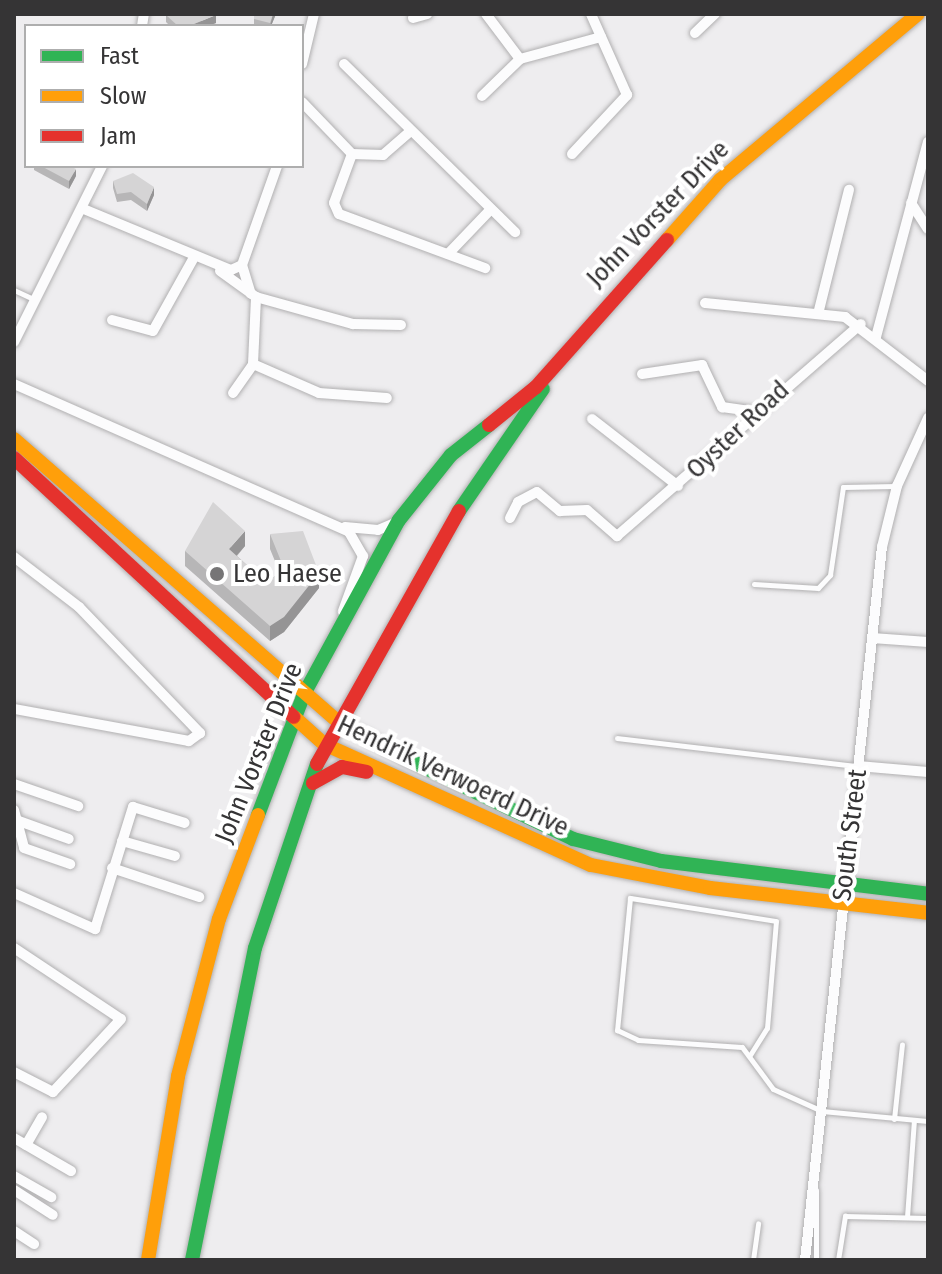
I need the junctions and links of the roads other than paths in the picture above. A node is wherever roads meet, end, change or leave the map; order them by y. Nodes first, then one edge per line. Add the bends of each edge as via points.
1 (314, 14) edge
2 (427, 14) edge
3 (486, 14) edge
4 (591, 14) edge
5 (715, 14) edge
6 (918, 14) edge
7 (928, 16) edge
8 (413, 18) dead end
9 (695, 33) dead end
10 (601, 37) junction
11 (304, 56) edge
12 (520, 59) junction
13 (344, 64) dead end
14 (482, 96) dead end
15 (304, 104) edge
16 (411, 131) junction
17 (928, 142) edge
18 (352, 154) junction
19 (572, 154) dead end
20 (101, 168) edge
21 (276, 168) edge
22 (849, 190) dead end
23 (911, 203) junction
24 (491, 209) junction
25 (86, 210) junction
26 (928, 229) edge
27 (515, 232) dead end
28 (448, 254) junction
29 (193, 259) junction
30 (242, 265) junction
31 (485, 268) dead end
32 (220, 271) junction
33 (14, 290) edge
34 (253, 295) junction
35 (36, 301) junction
36 (705, 303) dead end
37 (819, 310) junction
38 (14, 314) edge
39 (27, 318) junction
40 (112, 320) dead end
41 (861, 324) junction
42 (401, 325) dead end
43 (876, 337) junction
44 (14, 342) edge
45 (253, 364) junction
46 (642, 374) dead end
47 (928, 381) edge
48 (14, 384) edge
49 (233, 393) dead end
50 (387, 398) dead end
51 (757, 412) junction
52 (928, 418) edge
53 (592, 419) dead end
54 (14, 439) edge
55 (14, 458) edge
56 (678, 486) junction
57 (897, 486) junction
58 (510, 518) dead end
59 (399, 520) junction
60 (335, 525) junction
61 (14, 557) edge
62 (754, 584) dead end
63 (872, 638) junction
64 (928, 642) edge
65 (327, 653) junction
66 (304, 694) junction
67 (14, 709) edge
68 (295, 717) junction
69 (337, 721) junction
70 (617, 738) dead end
71 (324, 744) junction
72 (858, 766) junction
73 (928, 772) edge
74 (14, 784) edge
75 (313, 784) junction
76 (78, 806) dead end
77 (463, 812) junction
78 (15, 815) edge
79 (185, 823) dead end
80 (69, 839) dead end
81 (122, 841) junction
82 (175, 856) dead end
83 (70, 864) dead end
84 (112, 868) junction
85 (844, 884) junction
86 (14, 893) edge
87 (928, 894) edge
88 (199, 897) dead end
89 (841, 906) junction
90 (928, 913) edge
91 (14, 948) edge
92 (902, 1044) dead end
93 (750, 1055) junction
94 (14, 1072) edge
95 (822, 1111) junction
96 (42, 1117) dead end
97 (894, 1119) junction
98 (914, 1120) junction
99 (928, 1121) edge
100 (14, 1138) edge
101 (26, 1145) junction
102 (71, 1171) dead end
103 (14, 1176) edge
104 (814, 1185) junction
105 (14, 1190) edge
106 (51, 1197) dead end
107 (53, 1215) dead end
108 (907, 1217) junction
109 (928, 1218) edge
110 (758, 1223) dead end
111 (14, 1231) edge
112 (34, 1244) dead end
113 (148, 1260) edge
114 (192, 1260) edge
115 (753, 1260) edge
116 (805, 1260) edge
117 (816, 1260) edge
118 (838, 1260) edge

1 - 11 street
2 - 8 street
3 - 12 street
4 - 10 street
5 - 9 street
6 - 59 main road, John Vorster Drive via 720,180 536,387 451,455
7 - 69 main road, John Vorster Drive via 769,142 605,311 463,503
10 - 12 street
10 - 19 street via 627,95
12 - 14 street
13 - 16 street
15 - 18 street
16 - 18 street via 383,155
16 - 24 street
17 - 23 street
18 - 28 street via 334,203 339,214
20 - 25 street
21 - 30 street
22 - 37 street
23 - 26 street
23 - 43 street
24 - 27 street
24 - 28 street
25 - 29 street
25 - 35 street
28 - 31 street
29 - 32 street
29 - 40 street via 153,331
30 - 32 street
30 - 34 street
32 - 34 street
33 - 35 lane
34 - 42 street via 353,324
34 - 45 street
35 - 39 street
36 - 37 street
37 - 41 street
38 - 39 lane
39 - 44 street
41 - 43 street
41 - 51 street, Oyster Road
43 - 47 street
45 - 49 street
45 - 50 street via 319,393
46 - 51 street via 702,365 722,407
48 - 60 street
51 - 56 street, Oyster Road
52 - 57 street, South Street
53 - 56 street
54 - 66 main road, Hendrik Verwoerd Drive
55 - 68 main road, Hendrik Verwoerd Drive
56 - 58 street, Oyster Road via 617,536 587,510 560,511 537,492 518,502
57 - 62 lane via 843,487 830,575 818,588
57 - 63 street, South Street
59 - 60 street via 378,530
59 - 65 main road, John Vorster Drive
60 - 65 street via 354,536 363,556
61 - 67 street via 79,607 200,733 187,741
63 - 64 street
63 - 72 street, South Street
65 - 66 main road, John Vorster Drive
66 - 68 main road, John Vorster Drive
66 - 69 main road, Hendrik Verwoerd Drive
68 - 71 main road, Hendrik Verwoerd Drive
68 - 113 main road, John Vorster Drive via 198,988
69 - 71 main road, John Vorster Drive
69 - 85 main road, Hendrik Verwoerd Drive via 573,839 661,861
70 - 72 lane
71 - 75 main road, John Vorster Drive
71 - 77 main road, Hendrik Verwoerd Drive
72 - 73 street
72 - 85 street, South Street
74 - 76 street
75 - 77 main road via 350,768
75 - 114 main road, John Vorster Drive via 238,1012
77 - 89 main road, Hendrik Verwoerd Drive via 532,844 638,877
78 - 80 street
78 - 83 street via 24,848
79 - 81 street via 133,807
81 - 82 street
81 - 84 street
84 - 86 street via 95,929
84 - 88 street
85 - 87 main road, Hendrik Verwoerd Drive
85 - 89 street, South Street
89 - 90 main road, Hendrik Verwoerd Drive
89 - 95 street, South Street
91 - 94 street via 121,1019 53,1092
92 - 97 lane
93 - 93 lane via 742,1047 638,1040 617,1030 630,898 776,921 767,1028
93 - 95 lane via 773,1089
95 - 97 lane
95 - 104 street, South Street
96 - 101 street
97 - 98 lane
98 - 99 lane
98 - 108 lane
100 - 101 street
101 - 102 street
103 - 106 street
104 - 116 street, South Street
104 - 117 lane
105 - 107 street
108 - 109 lane
108 - 118 lane via 845,1216
110 - 115 lane
111 - 112 street

